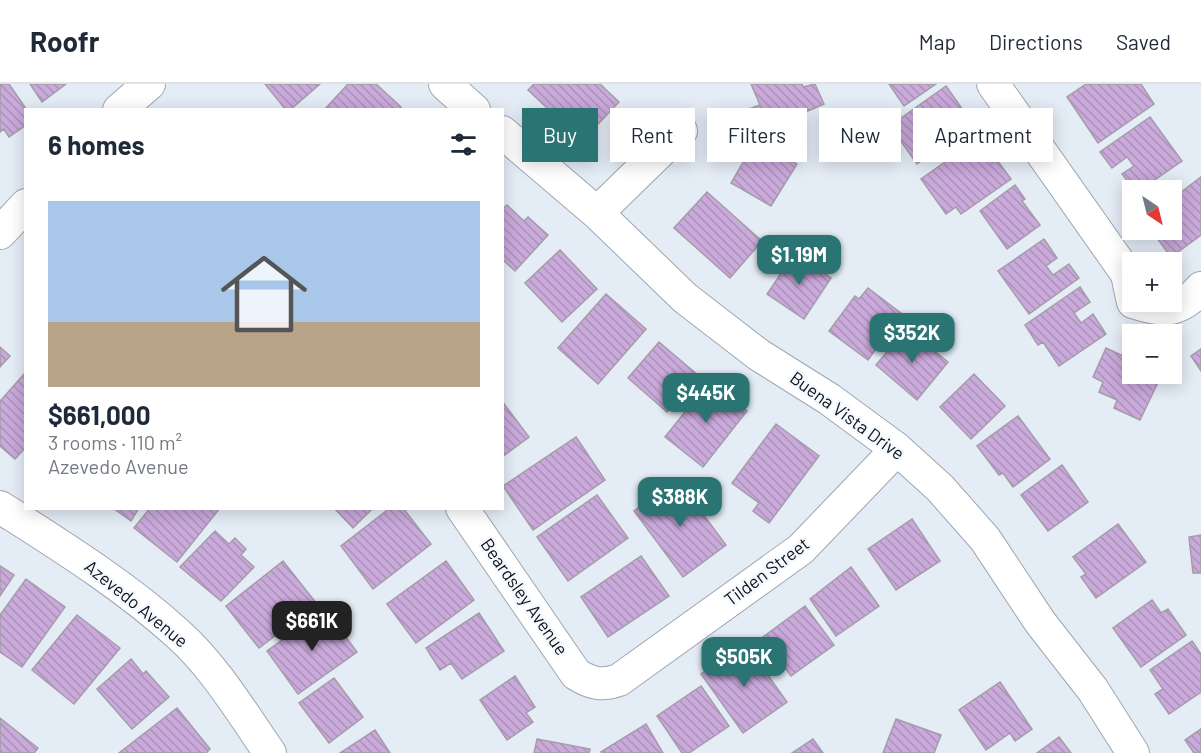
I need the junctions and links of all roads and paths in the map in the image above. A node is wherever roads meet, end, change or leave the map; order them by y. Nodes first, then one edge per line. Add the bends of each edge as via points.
1 (149, 84) edge
2 (445, 84) edge
3 (993, 84) edge
4 (121, 108) edge
5 (472, 108) edge
6 (504, 134) edge
7 (649, 162) edge
8 (24, 207) edge
9 (597, 213) junction
10 (0, 233) edge
11 (1122, 267) edge
12 (1201, 288) edge
13 (1182, 304) edge
14 (897, 449) junction
15 (0, 507) edge
16 (463, 510) edge
17 (588, 681) joint
18 (270, 753) edge
19 (1133, 753) edge

1 - 4 street
2 - 5 street
3 - 11 street
6 - 9 street, Buena Vista Drive
7 - 9 street
8 - 10 street
9 - 14 street, Buena Vista Drive via 685,298 759,355 829,399
12 - 13 street via 1187,304
14 - 17 street, Tilden Street via 801,549 619,680 604,686
14 - 19 street, Buena Vista Drive via 940,488 985,538
15 - 18 street, Azevedo Avenue via 95,568 179,635 223,685
16 - 17 street, Beardsley Avenue via 576,674

